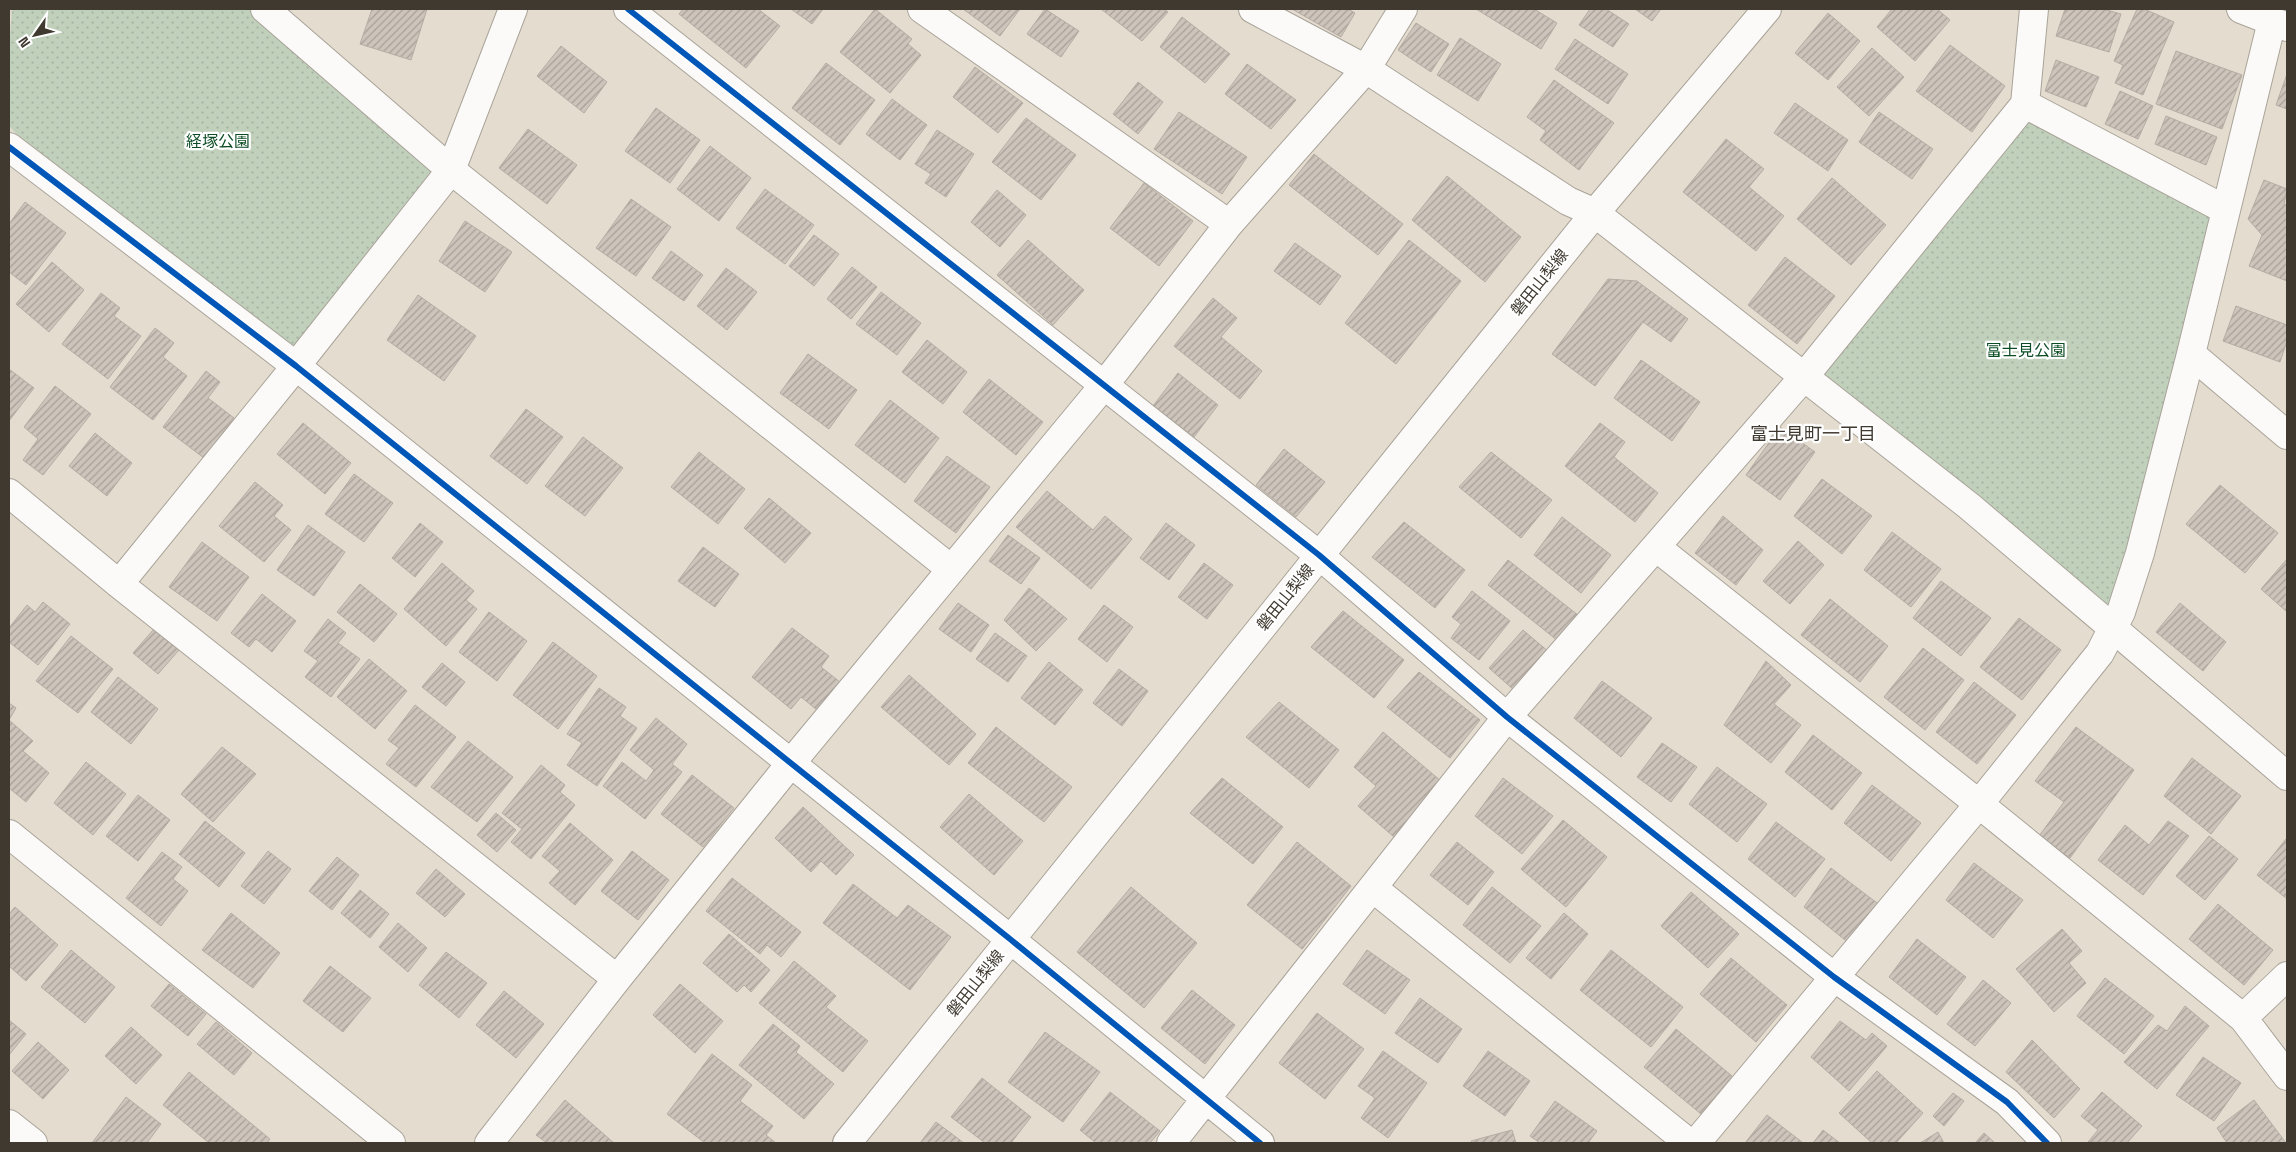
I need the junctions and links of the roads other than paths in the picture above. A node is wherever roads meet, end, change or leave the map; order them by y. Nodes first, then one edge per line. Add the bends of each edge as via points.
1 (265, 9) edge
2 (513, 9) edge
3 (628, 9) edge
4 (922, 9) edge
5 (1253, 9) edge
6 (1403, 9) edge
7 (1767, 9) edge
8 (2034, 9) edge
9 (2241, 9) edge
10 (2280, 24) edge
11 (1366, 69) junction
12 (2025, 104) junction
13 (9, 147) edge
14 (451, 170) junction
15 (2226, 210) junction
16 (1595, 213) junction
17 (1229, 224) junction
18 (2191, 354) junction
19 (296, 366) junction
20 (1803, 378) junction
21 (1105, 384) junction
22 (2287, 435) edge
23 (9, 493) edge
24 (1656, 547) junction
25 (1319, 555) junction
26 (951, 569) junction
27 (119, 584) junction
28 (2114, 629) junction
29 (1507, 717) junction
30 (791, 763) junction
31 (2287, 776) edge
32 (1979, 804) junction
33 (9, 834) edge
34 (1373, 888) junction
35 (1010, 939) junction
36 (2287, 976) edge
37 (1834, 977) junction
38 (617, 979) junction
39 (2243, 1018) junction
40 (2287, 1076) edge
41 (1206, 1101) junction
42 (9, 1124) edge
43 (33, 1143) edge
44 (391, 1143) edge
45 (489, 1143) edge
46 (847, 1143) edge
47 (1170, 1143) edge
48 (1260, 1143) edge
49 (1689, 1143) edge
50 (1696, 1143) edge
51 (2047, 1143) edge

1 - 14 street
2 - 14 street
3 - 21 street
4 - 17 street
5 - 11 street
6 - 11 street
7 - 16 street, 磐田山梨線
8 - 12 street
9 - 10 street
10 - 15 street
11 - 16 street via 1568,201
11 - 17 street
12 - 15 street
12 - 20 street
13 - 19 street
14 - 19 street
14 - 26 street
15 - 18 street
16 - 20 street
16 - 25 street, 磐田山梨線
17 - 21 street
18 - 22 street
18 - 28 street via 2132,584
19 - 27 street
19 - 30 street
20 - 24 street
20 - 28 street via 1968,506
21 - 25 street
21 - 26 street
23 - 27 street
24 - 29 street
24 - 32 street
25 - 29 street
25 - 35 street, 磐田山梨線
26 - 30 street
27 - 38 street
28 - 31 street
28 - 32 street via 2085,673
29 - 34 street
29 - 37 street
30 - 35 street
30 - 38 street
32 - 37 street
32 - 39 street
33 - 44 street
34 - 41 street
34 - 49 street
35 - 41 street
35 - 46 street, 磐田山梨線
36 - 39 street
37 - 50 street
37 - 51 street via 2006,1102
38 - 45 street
39 - 40 street
41 - 47 street
41 - 48 street
42 - 43 street

